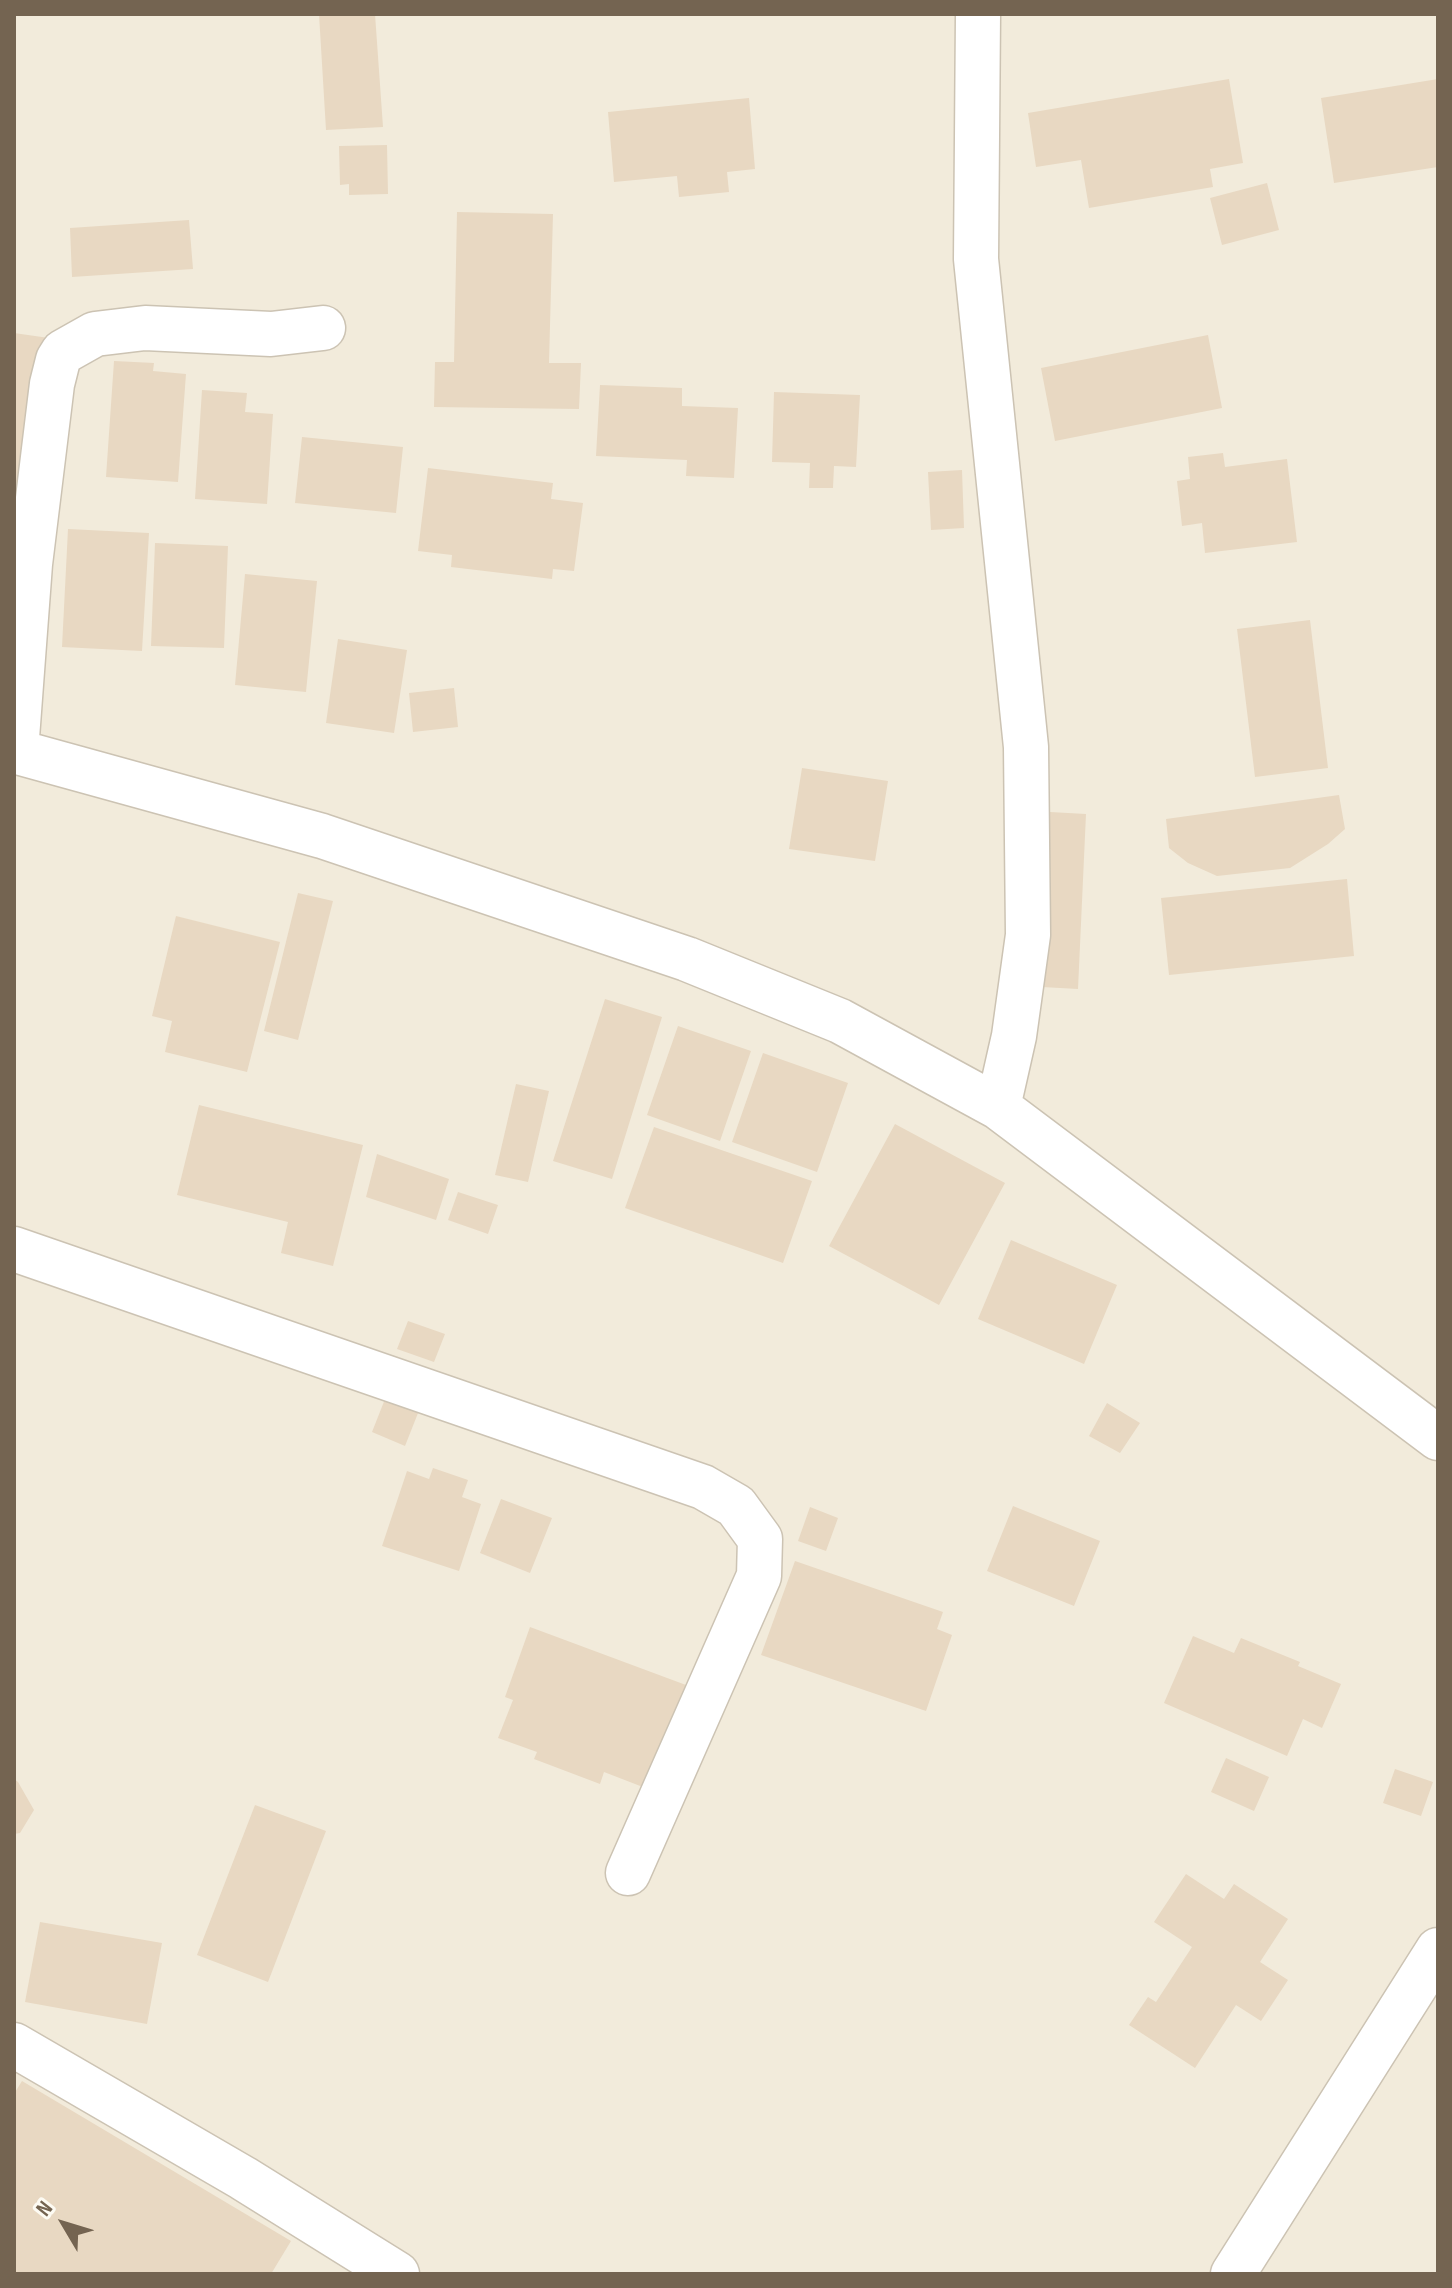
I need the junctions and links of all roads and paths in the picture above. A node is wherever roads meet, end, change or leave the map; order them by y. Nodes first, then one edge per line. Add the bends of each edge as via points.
1 (978, 14) edge
2 (323, 328) dead end
3 (15, 751) edge
4 (998, 1107) junction
5 (14, 1249) edge
6 (1438, 1438) edge
7 (628, 1873) dead end
8 (1438, 1950) edge
9 (14, 2045) edge
10 (397, 2274) edge
11 (1233, 2274) edge

1 - 4 street via 976,259 1026,747 1028,935
2 - 3 street via 271,334 145,328 95,334 63,352 52,384 30,564
3 - 4 street via 322,836 687,959 840,1021
4 - 6 street
5 - 7 street via 703,1487 736,1506 760,1539 759,1576
8 - 11 street
9 - 10 street

